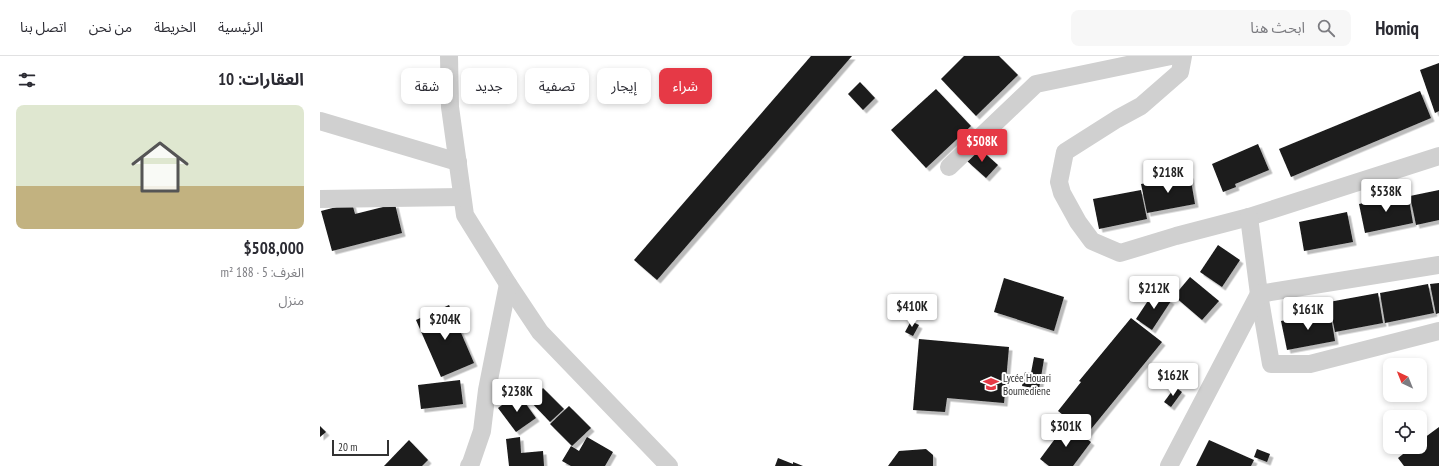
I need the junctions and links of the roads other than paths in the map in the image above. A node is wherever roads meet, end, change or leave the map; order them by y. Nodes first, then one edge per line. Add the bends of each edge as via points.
1 (449, 56) edge
2 (1171, 56) edge
3 (1183, 56) edge
4 (320, 121) edge
5 (1439, 156) edge
6 (458, 162) junction
7 (949, 167) dead end
8 (462, 197) junction
9 (320, 199) edge
10 (1249, 217) junction
11 (1439, 265) edge
12 (508, 284) junction
13 (1259, 294) junction
14 (1439, 331) edge
15 (469, 466) edge
16 (670, 466) edge
17 (1170, 466) edge

1 - 6 street via 450,107
2 - 7 street via 1036,84
3 - 10 street via 1180,72 1141,106 1065,152 1058,182 1062,193 1092,241 1120,253
4 - 6 street
5 - 10 street
6 - 8 street
8 - 9 street
8 - 12 street via 465,216
10 - 13 street
11 - 13 street
12 - 15 street via 487,390 482,432
12 - 16 street via 540,332
13 - 14 street via 1270,364 1310,364
13 - 17 street

